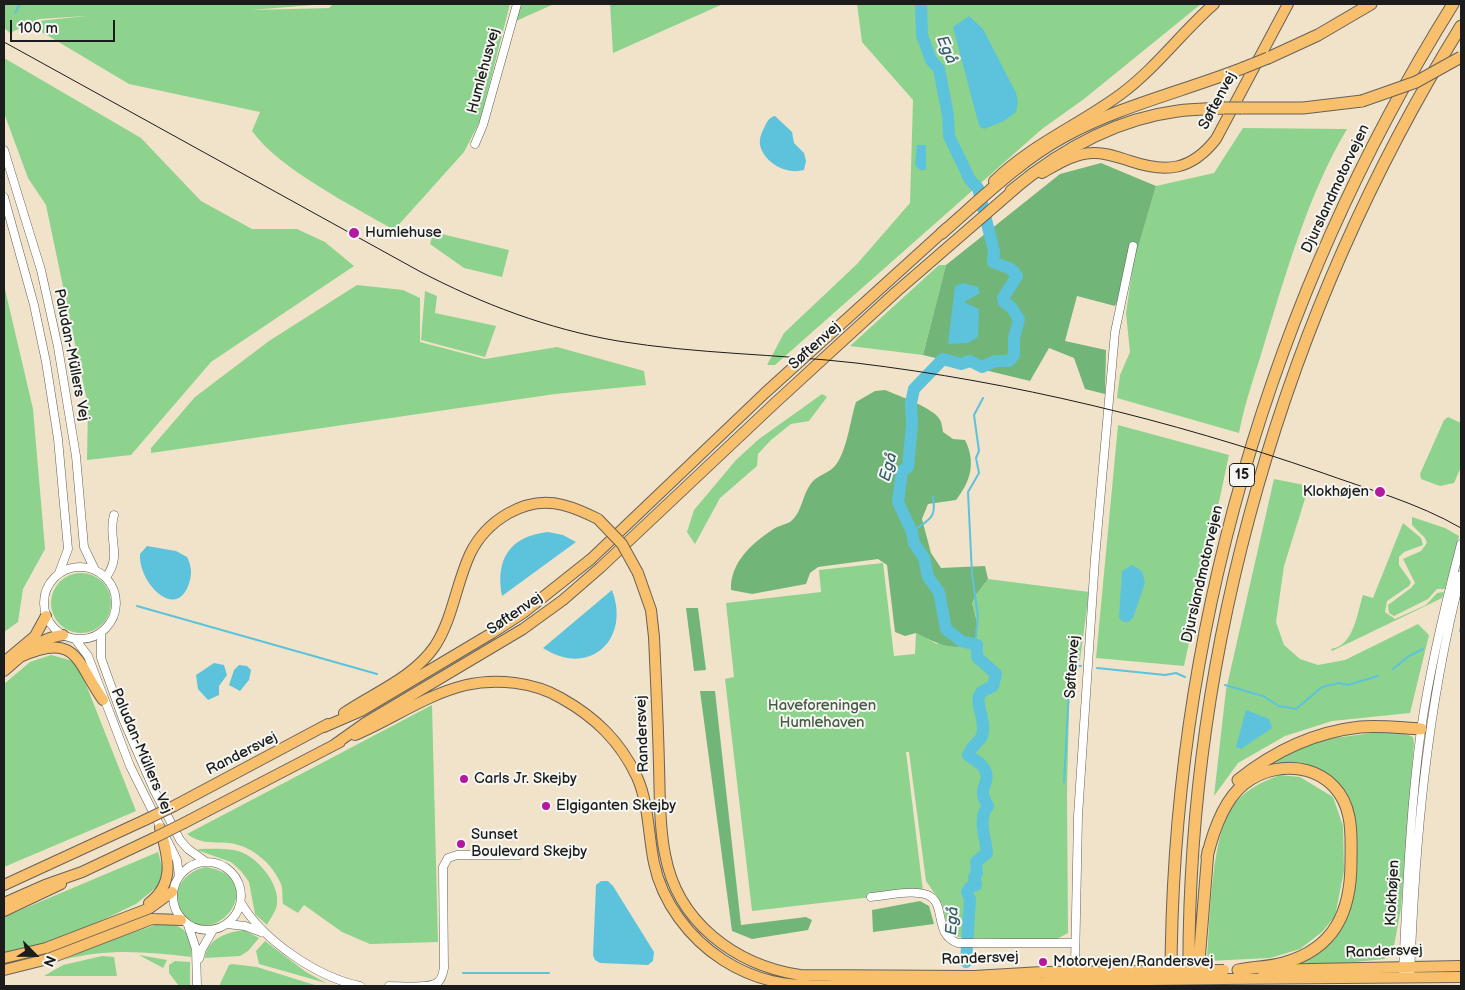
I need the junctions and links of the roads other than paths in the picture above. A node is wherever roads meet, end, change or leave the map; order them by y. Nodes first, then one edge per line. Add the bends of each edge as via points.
1 (517, 4) edge
2 (1214, 4) edge
3 (1288, 4) edge
4 (1371, 4) edge
5 (1452, 4) edge
6 (1461, 26) edge
7 (1461, 57) edge
8 (475, 144) dead end
9 (4, 152) edge
10 (1004, 175) junction
11 (1011, 191) junction
12 (4, 197) edge
13 (942, 233) joint
14 (1133, 246) dead end
15 (114, 515) dead end
16 (1461, 544) edge
17 (94, 568) junction
18 (59, 573) junction
19 (1461, 575) edge
20 (106, 577) junction
21 (46, 616) junction
22 (101, 633) junction
23 (63, 635) junction
24 (75, 639) junction
25 (20, 657) junction
26 (4, 662) edge
27 (4, 671) edge
28 (103, 700) junction
29 (324, 727) junction
30 (1425, 729) junction
31 (334, 745) junction
32 (160, 828) junction
33 (519, 854) dead end
34 (1207, 857) junction
35 (206, 862) junction
36 (82, 872) junction
37 (179, 876) junction
38 (4, 885) edge
39 (172, 892) junction
40 (871, 897) dead end
41 (4, 903) edge
42 (241, 903) junction
43 (4, 911) edge
44 (132, 915) junction
45 (184, 923) junction
46 (227, 924) junction
47 (213, 930) junction
48 (267, 936) junction
49 (1075, 943) junction
50 (4, 958) edge
51 (1075, 965) dead end
52 (197, 966) junction
53 (1407, 966) junction
54 (1461, 966) edge
55 (4, 970) edge
56 (1238, 970) junction
57 (1224, 975) junction
58 (1406, 977) junction
59 (1461, 977) edge
60 (1108, 980) edge
61 (197, 986) edge
62 (360, 986) edge
63 (389, 986) edge
64 (1171, 986) edge
65 (1189, 986) edge
66 (1197, 986) edge

1 - 8 street, Humlehusvej
2 - 10 main road via 1137,82 1042,143
3 - 11 main road, Søftenvej via 1216,139 1188,164 1151,167 1104,154 1084,154 1063,161
4 - 10 highway, bridge via 1318,35 1268,58 1082,127
5 - 64 highway, Djurslandmotorvejen / 15 via 1390,111 1325,245 1284,348 1245,466 1213,592 1188,727 1175,860
6 - 65 highway, 15 via 1407,119 1339,260 1302,353 1263,472 1230,596 1207,729 1193,861
7 - 11 highway, bridge via 1416,82 1362,101 1303,108 1177,111 1130,122 1092,136 1046,164
9 - 17 street, Paludan-Müllers Vej via 41,270 58,347 76,456 84,547
10 - 13 highway
11 - 31 main road, Søftenvej via 775,403 563,600
12 - 18 street, Paludan-Müllers Vej via 34,305 58,439 68,549
13 - 29 main road, Søftenvej via 765,393 576,571 492,633 361,711
14 - 49 street, Søftenvej via 1115,332 1095,558 1078,819
15 - 20 street via 111,533 116,547 113,568
16 - 30 street, Klokhøjen via 1438,635
17 - 18 street via 72,567
17 - 20 street
18 - 21 street via 44,596
19 - 30 street, Klokhøjen
20 - 22 street via 112,585 117,606 112,621
21 - 23 street
21 - 26 main road via 35,636
22 - 24 street
22 - 35 street, Paludan-Müllers Vej via 101,658 154,790 180,840
23 - 24 street
23 - 25 main road via 38,642
24 - 28 street, Paludan-Müllers Vej via 88,656
25 - 27 main road
25 - 28 main road via 49,647 69,651 79,658
28 - 32 street, Paludan-Müllers Vej
29 - 38 main road, Randersvej, bridge via 174,806
29 - 60 main road, Randersvej, bridge via 395,683 426,658 447,623 470,554 480,536 516,509 538,504 561,504 598,519 622,544 638,573 651,610 654,637 665,854 678,892 717,941 753,963 800,975
30 - 34 highway via 1380,727 1343,730 1305,741 1259,763 1238,780 1224,799 1214,820
30 - 53 street, Klokhøjen via 1409,843
31 - 36 main road, Randersvej, bridge
31 - 60 main road, Randersvej via 437,694 478,683 524,684 555,694 578,707 608,731 637,778 644,800 654,865 665,896 698,941 723,960 773,981 799,984
32 - 37 street, Paludan-Müllers Vej via 177,860
32 - 44 main road via 168,857 167,879 158,895
33 - 63 street via 448,858 443,867 442,978 429,986
34 - 56 highway via 1218,821 1229,801 1243,784 1273,768 1302,768 1317,774 1330,783 1342,798 1349,816 1351,871 1348,898 1335,930 1320,944 1284,963
34 - 66 highway
35 - 37 street via 188,868
35 - 42 street via 224,865 233,872 242,891
36 - 41 main road, Randersvej via 45,884
36 - 43 main road
37 - 39 street
39 - 44 main road via 150,908
39 - 45 street via 172,903
40 - 49 street via 918,892 928,894 940,912 947,938 966,943
42 - 46 street
42 - 48 street
44 - 50 main road via 46,948
45 - 47 street via 198,929
45 - 52 street via 196,949
45 - 55 main road via 152,919 48,959
46 - 47 street
46 - 48 street via 253,928
47 - 52 street
48 - 62 street via 310,966 347,984
49 - 51 street, Søftenvej
52 - 61 street
53 - 54 main road, Randersvej
53 - 56 main road, Randersvej
53 - 58 street, Klokhøjen
56 - 57 main road, Randersvej
57 - 58 main road, Randersvej
57 - 60 main road, Randersvej, bridge
58 - 59 main road, Randersvej

